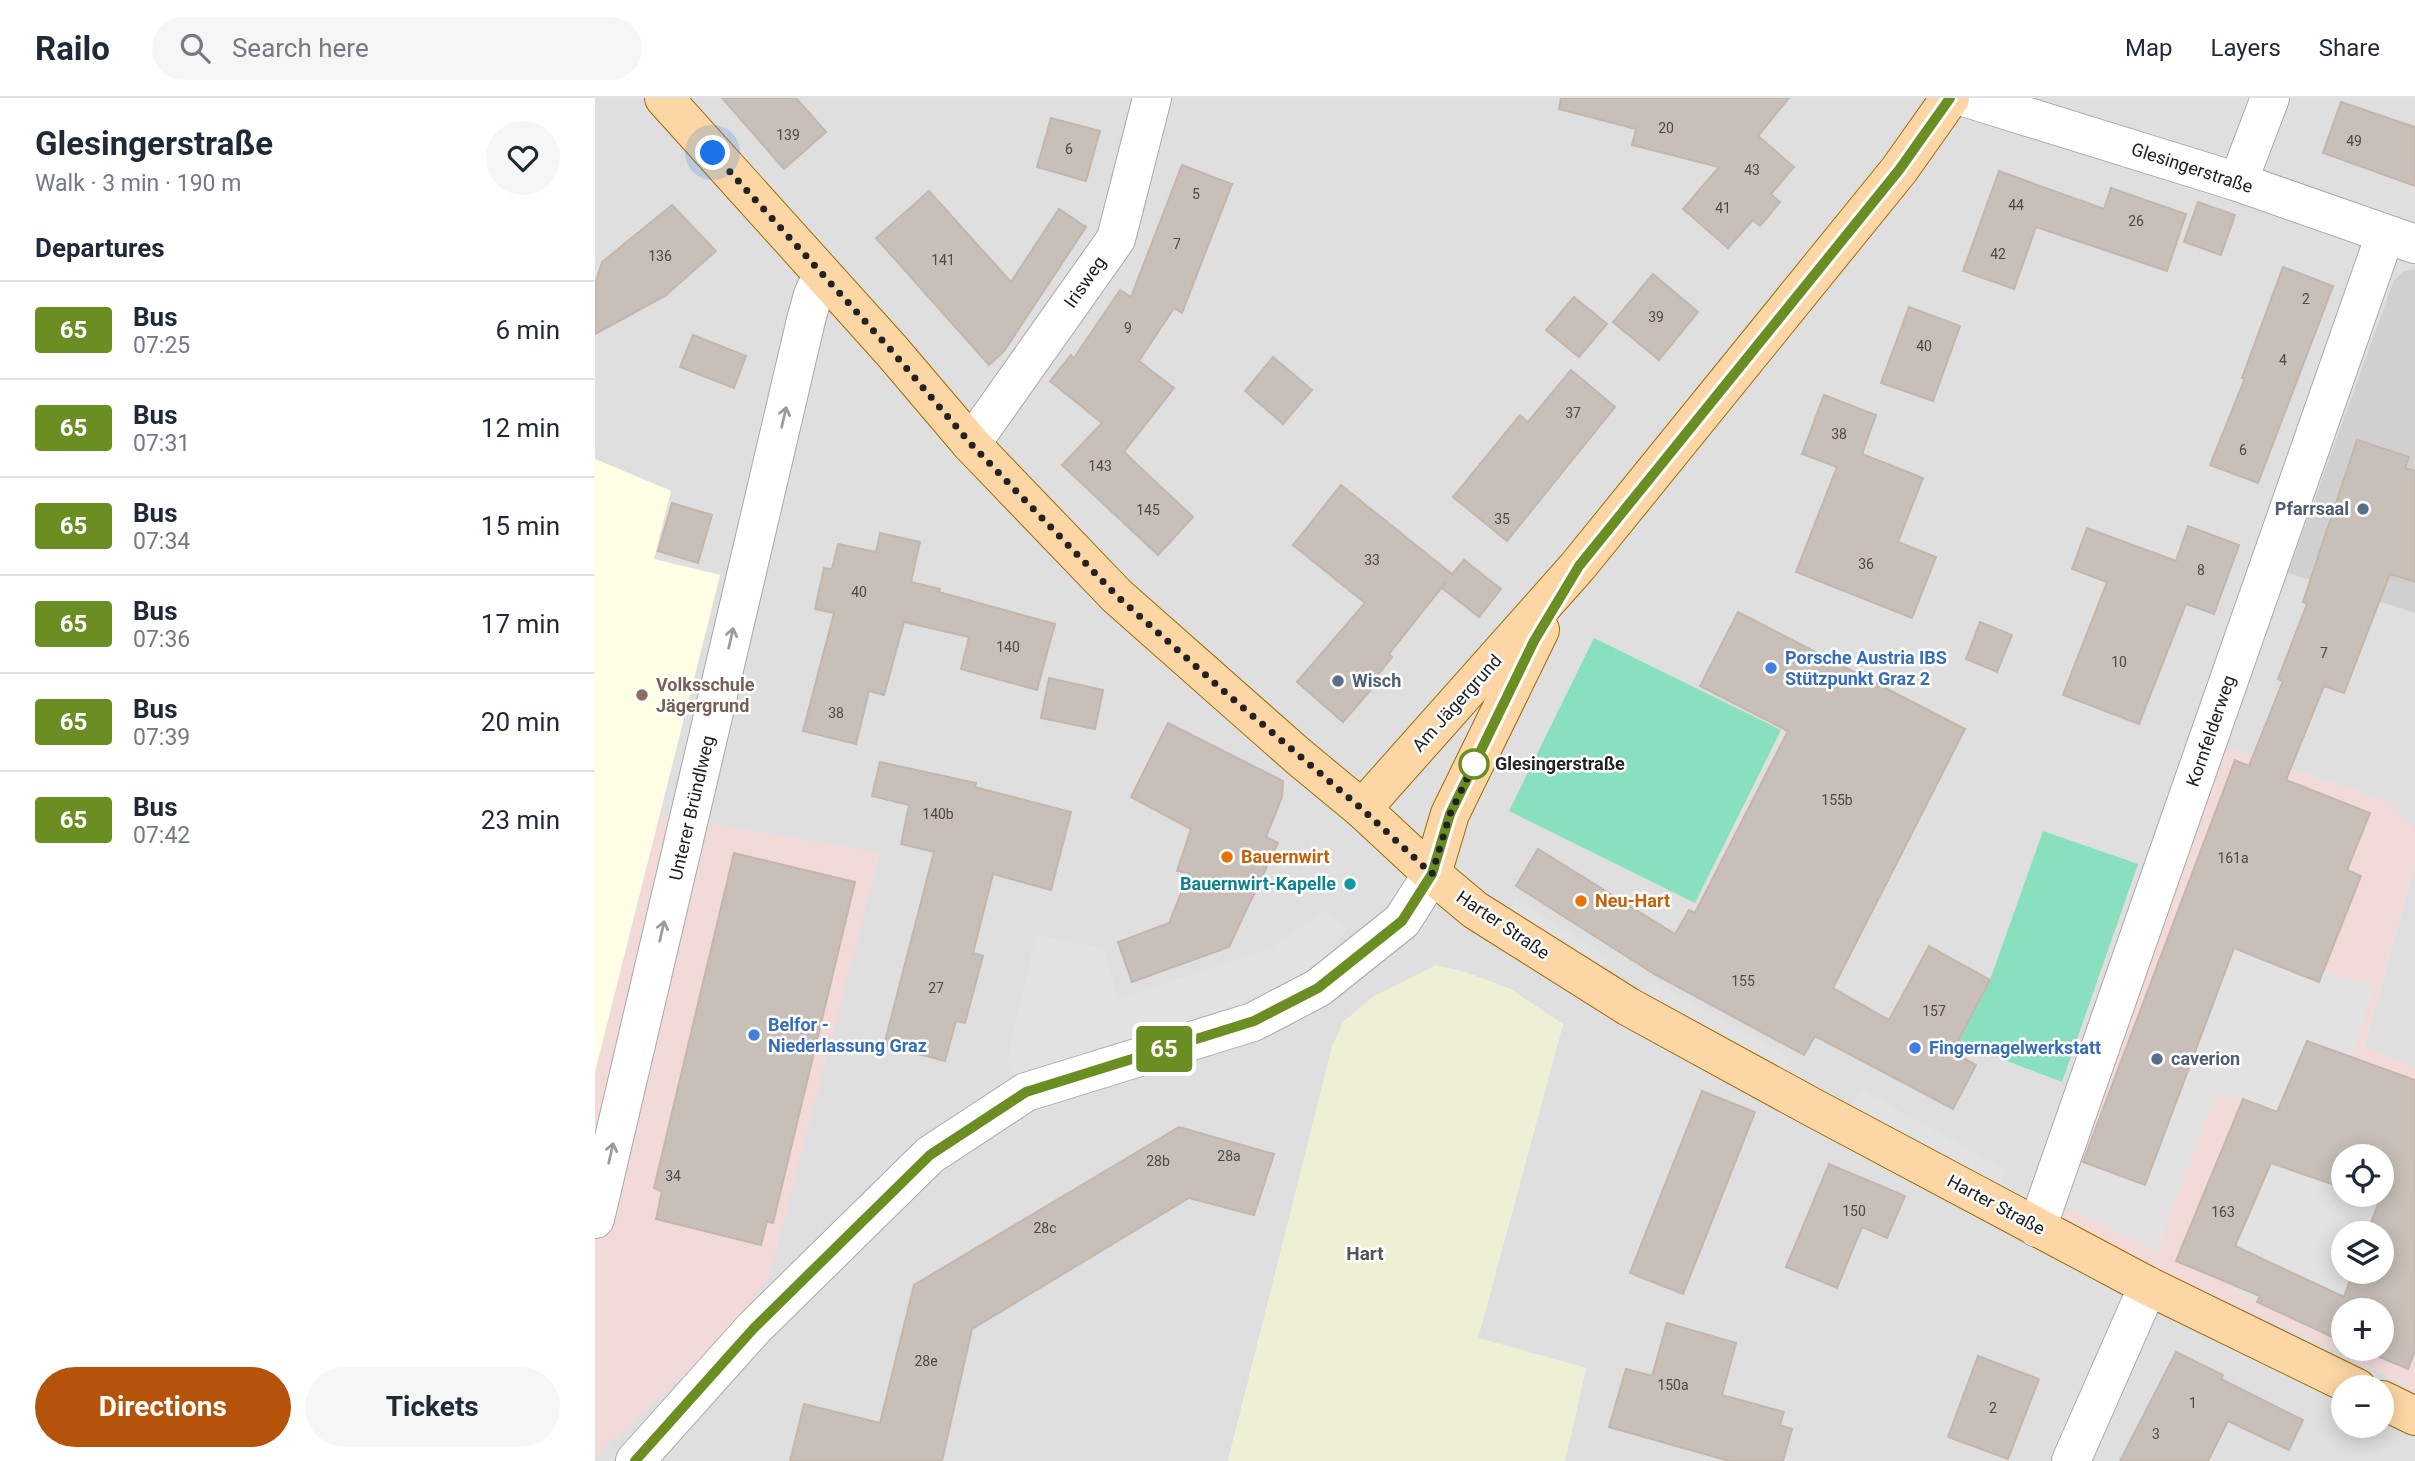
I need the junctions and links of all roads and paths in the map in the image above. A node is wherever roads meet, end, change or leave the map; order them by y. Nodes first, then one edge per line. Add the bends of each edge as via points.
1 (664, 98) edge
2 (1152, 98) edge
3 (1950, 98) edge
4 (1967, 98) edge
5 (2270, 98) edge
6 (2238, 182) junction
7 (2400, 239) edge
8 (822, 275) junction
9 (971, 444) junction
10 (1579, 566) junction
11 (1362, 809) junction
12 (1432, 874) junction
13 (595, 1219) edge
14 (2038, 1228) junction
15 (2148, 1286) junction
16 (2331, 1375) edge
17 (2394, 1406) edge
18 (2415, 1416) edge
19 (635, 1461) edge
20 (2071, 1461) edge

1 - 8 main road, Harter Straße
2 - 9 street, Irisweg via 1116,239
3 - 10 main road, Am Jägergrund via 1899,170
4 - 6 street, Glesingerstraße
5 - 6 street
6 - 7 street, Glesingerstraße
7 - 14 street, Kornfelderweg
8 - 9 main road, Harter Straße
13 -> 8 street, Unterer Bründlweg via 806,320
9 - 11 main road, Harter Straße via 1117,596
10 - 11 main road, Am Jägergrund
10 - 12 main road, Am Jägergrund via 1534,641 1450,814
11 - 12 main road, Harter Straße
12 - 14 main road, Harter Straße via 1475,910 1629,1007
12 - 19 street, Am Jägergrund via 1402,921 1318,988 1254,1021 1026,1092 930,1155 754,1328
14 - 15 main road, Harter Straße
15 - 16 main road, Harter Straße
15 - 20 street
17 - 18 main road

